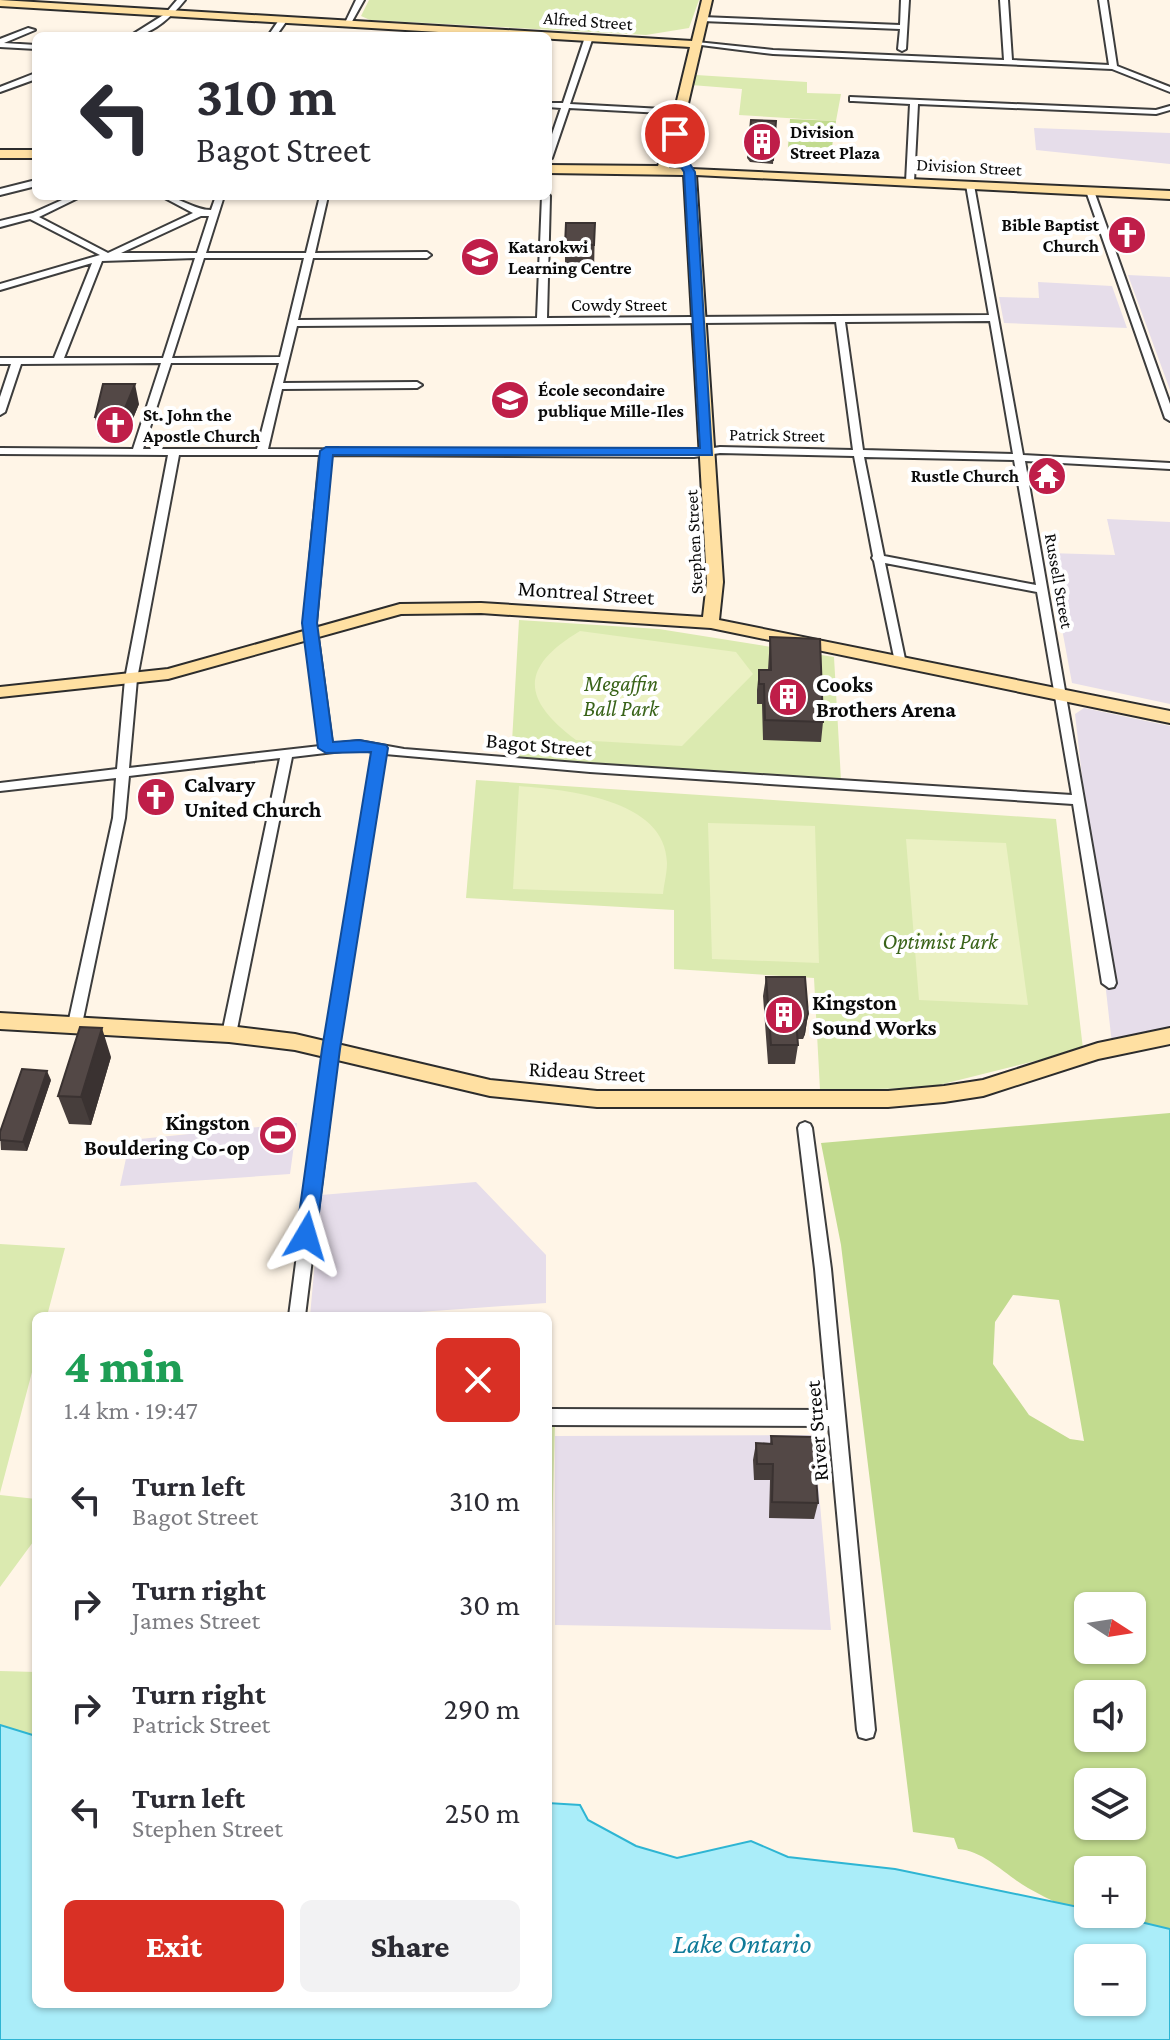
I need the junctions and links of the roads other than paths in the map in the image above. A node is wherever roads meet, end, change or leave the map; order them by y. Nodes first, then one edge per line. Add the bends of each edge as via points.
1 (181, 0) edge
2 (360, 0) edge
3 (707, 0) edge
4 (905, 0) edge
5 (1004, 0) edge
6 (1103, 0) edge
7 (0, 3) edge
8 (172, 13) junction
9 (284, 19) junction
10 (347, 23) junction
11 (701, 23) junction
12 (903, 27) junction
13 (31, 30) dead end
14 (399, 31) edge
15 (141, 32) edge
16 (275, 32) edge
17 (440, 32) edge
18 (552, 36) edge
19 (589, 37) junction
20 (636, 40) junction
21 (0, 43) edge
22 (697, 44) junction
23 (32, 47) edge
24 (902, 49) dead end
25 (1008, 61) junction
26 (1113, 67) junction
27 (32, 78) edge
28 (0, 90) edge
29 (1170, 90) edge
30 (853, 99) dead end
31 (914, 102) junction
32 (552, 105) edge
33 (566, 106) junction
34 (1170, 108) edge
35 (681, 112) junction
36 (676, 144) junction
37 (552, 146) edge
38 (0, 154) edge
39 (32, 154) edge
40 (552, 169) edge
41 (654, 172) junction
42 (690, 172) junction
43 (725, 172) junction
44 (766, 175) junction
45 (910, 182) junction
46 (32, 184) edge
47 (970, 185) junction
48 (1090, 191) junction
49 (0, 192) edge
50 (1170, 195) edge
51 (69, 200) edge
52 (173, 200) edge
53 (219, 200) edge
54 (323, 200) edge
55 (546, 200) edge
56 (200, 213) junction
57 (214, 213) junction
58 (31, 216) junction
59 (0, 224) edge
60 (427, 255) dead end
61 (201, 256) junction
62 (309, 256) junction
63 (103, 258) junction
64 (0, 287) edge
65 (993, 318) junction
66 (840, 319) junction
67 (698, 320) junction
68 (542, 321) junction
69 (293, 323) junction
70 (284, 360) junction
71 (0, 361) edge
72 (17, 361) junction
73 (58, 361) junction
74 (167, 361) junction
75 (417, 385) dead end
76 (278, 386) junction
77 (0, 412) edge
78 (1170, 418) edge
79 (0, 451) edge
80 (262, 451) junction
81 (326, 451) junction
82 (137, 452) junction
83 (174, 452) junction
84 (707, 452) junction
85 (858, 452) junction
86 (1019, 457) junction
87 (1170, 466) edge
88 (877, 558) junction
89 (1042, 589) junction
90 (711, 623) junction
91 (310, 632) junction
92 (899, 659) junction
93 (131, 679) junction
94 (0, 692) edge
95 (1061, 694) junction
96 (1170, 717) edge
97 (326, 748) junction
98 (380, 748) junction
99 (287, 753) junction
100 (126, 773) junction
101 (0, 787) edge
102 (1078, 800) junction
103 (1109, 983) dead end
104 (0, 1021) edge
105 (75, 1024) junction
106 (229, 1034) junction
107 (1170, 1036) edge
108 (331, 1049) junction
109 (805, 1128) dead end
110 (298, 1312) edge
111 (552, 1417) edge
112 (837, 1418) junction
113 (866, 1730) dead end

1 - 8 street
2 - 10 street
3 - 11 main road
4 - 12 street
5 - 25 street
6 - 26 street
7 - 8 main road, Alfred Street
8 - 9 main road, Alfred Street
8 - 15 street
9 - 10 main road, Alfred Street
9 - 16 street
10 - 14 main road, Alfred Street
11 - 12 street
11 - 20 main road via 670,37
11 - 22 main road
12 - 24 street
13 - 21 street
14 - 17 main road, Alfred Street
18 - 19 main road, Alfred Street
19 - 20 main road, Alfred Street
19 - 33 street
20 - 22 main road, Alfred Street
21 - 23 street
22 - 25 street, Alfred Street
22 - 35 main road
25 - 26 street, Alfred Street
26 - 29 street, Alfred Street
27 - 28 street
30 - 31 street
31 - 34 street via 1156,112
31 - 45 street
32 - 33 street
33 - 35 street
33 - 37 street
35 - 36 main road
36 - 41 main road via 663,168
36 - 42 main road
36 - 43 main road via 701,164
38 - 39 main road
40 - 41 main road, Division Street
41 - 42 main road, Division Street
42 - 43 main road, Division Street
42 - 44 main road, Division Street
42 - 67 main road, Stephen Street
43 - 44 main road, Division Street
44 - 45 main road, Division Street
45 - 47 main road, Division Street
46 - 49 street
47 - 48 main road, Division Street
47 - 65 street, Russell Street
48 - 50 main road, Division Street
48 - 78 street
51 - 58 street
52 - 56 street
53 - 57 street
54 - 62 street
55 - 68 street
56 - 57 street
56 - 63 street
57 - 61 street
58 - 59 street
58 - 63 street
60 - 62 street
61 - 62 street
61 - 63 street
61 - 74 street
62 - 69 street
63 - 64 street
63 - 73 street
65 - 66 street, Cowdy Street
65 - 86 street, Russell Street
66 - 67 street, Cowdy Street
66 - 85 street
67 - 68 street, Cowdy Street
67 - 84 main road, Stephen Street
68 - 69 street, Cowdy Street
69 - 70 street
70 - 74 street
70 - 76 street
71 - 72 street
72 - 73 street
72 - 77 street
73 - 74 street
74 - 82 street
75 - 76 street
76 - 80 street
79 - 82 street, Patrick Street
80 - 81 street, Patrick Street
80 - 83 street, Patrick Street
81 - 84 street, Patrick Street
81 - 91 street
82 - 83 street, Patrick Street
83 - 93 street
84 - 85 street, Patrick Street
84 - 90 main road, Stephen Street via 715,582
85 - 86 street, Patrick Street
85 - 88 street
86 - 87 street, Patrick Street
86 - 89 street, Russell Street
88 - 89 street
88 - 92 street
89 - 95 street, Russell Street
90 - 91 main road, Montreal Street via 570,611 424,607 370,614
90 - 92 main road, Montreal Street
91 - 93 main road, Montreal Street via 215,663
91 - 97 street
92 - 95 main road, Montreal Street
93 - 94 main road, Montreal Street
93 - 100 street
95 - 96 main road, Montreal Street
95 - 102 street, Russell Street
97 - 98 street, Bagot Street
97 - 99 street, Bagot Street
98 - 102 street, Bagot Street via 590,768
98 - 108 street
99 - 100 street, Bagot Street
99 - 106 street
100 - 101 street, Bagot Street
100 - 105 street
102 - 103 street, Russell Street
104 - 105 main road, Rideau Street
105 - 106 main road, Rideau Street
106 - 108 main road, Rideau Street
107 - 108 main road, Rideau Street via 1098,1051 983,1088 888,1099 597,1099 490,1088
108 - 110 street
109 - 112 street, River Street
111 - 112 street
112 - 113 street, River Street

